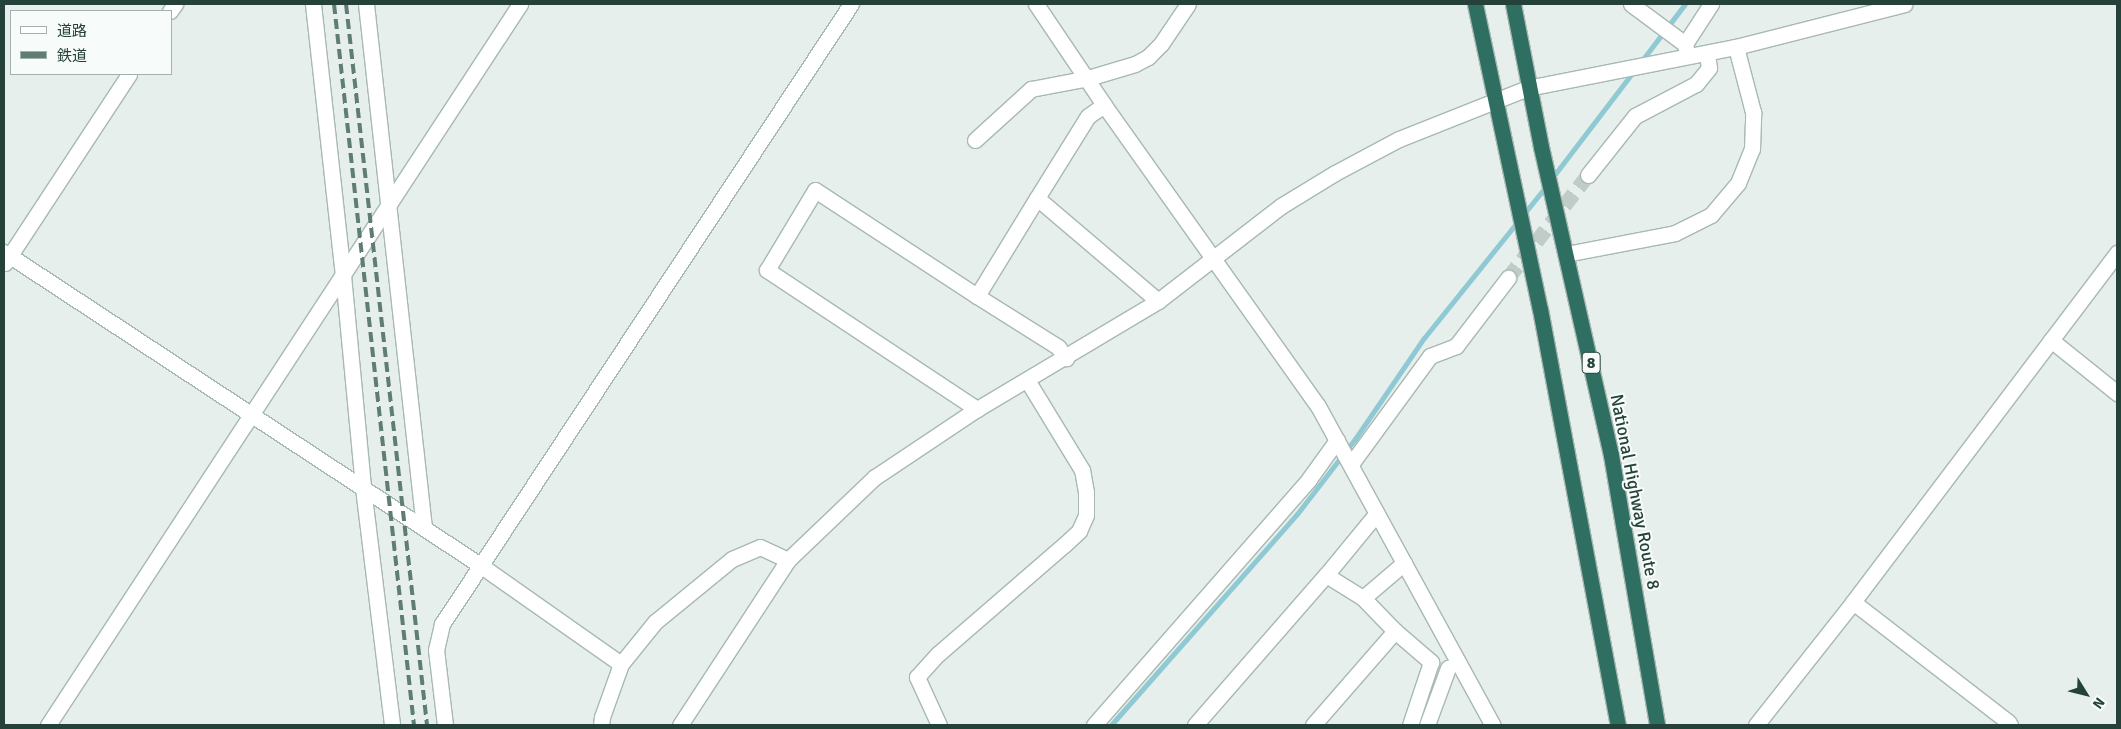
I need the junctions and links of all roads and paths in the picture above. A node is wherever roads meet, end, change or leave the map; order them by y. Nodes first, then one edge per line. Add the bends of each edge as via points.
1 (313, 4) edge
2 (366, 4) edge
3 (520, 4) edge
4 (851, 4) edge
5 (1036, 4) edge
6 (1188, 4) edge
7 (1475, 4) edge
8 (1513, 4) edge
9 (1631, 4) edge
10 (1711, 4) edge
11 (1905, 4) edge
12 (1736, 47) junction
13 (1686, 50) junction
14 (1707, 53) junction
15 (128, 75) edge
16 (1088, 78) junction
17 (1528, 88) junction
18 (1497, 100) junction
19 (1104, 105) junction
20 (975, 140) dead end
21 (1588, 175) tunnel mouth
22 (1037, 198) junction
23 (390, 204) junction
24 (2117, 253) edge
25 (1566, 254) junction
26 (6, 257) edge
27 (1212, 257) junction
28 (343, 275) junction
29 (1508, 278) tunnel mouth
30 (977, 296) junction
31 (1158, 301) junction
32 (2051, 340) junction
33 (1066, 358) junction
34 (1027, 380) junction
35 (2117, 393) edge
36 (977, 409) junction
37 (252, 415) junction
38 (1338, 440) junction
39 (1351, 464) junction
40 (363, 488) junction
41 (1377, 513) junction
42 (424, 528) junction
43 (788, 560) junction
44 (1404, 562) junction
45 (480, 565) junction
46 (1326, 575) junction
47 (1363, 598) junction
48 (1853, 602) junction
49 (1395, 631) junction
50 (621, 664) junction
51 (1448, 668) dead end
52 (48, 725) edge
53 (392, 725) edge
54 (445, 725) edge
55 (601, 725) edge
56 (680, 725) edge
57 (939, 725) edge
58 (1094, 725) edge
59 (1195, 725) edge
60 (1313, 725) edge
61 (1410, 725) edge
62 (1427, 725) edge
63 (1493, 725) edge
64 (1618, 725) edge
65 (1657, 725) edge
66 (1756, 725) edge
67 (2010, 725) edge

1 - 28 street
2 - 23 street
3 - 23 street
4 - 45 street
5 - 16 street
6 - 16 street via 1161,44 1148,57
7 - 18 highway
8 - 17 highway, National Highway Route 8 / 8
9 - 13 street
10 - 13 street
11 - 12 street
12 - 14 street
12 - 25 street via 1753,112 1752,149 1738,183 1711,214 1675,233
13 - 14 street
13 - 17 street
14 - 21 street via 1709,68 1696,84 1635,116
15 - 26 street
16 - 19 street
16 - 20 street via 1031,90
17 - 18 street
17 - 25 highway, National Highway Route 8 / 8
18 - 27 street via 1399,139 1335,173 1281,206
18 - 64 highway via 1542,319
19 - 22 street via 1088,116
19 - 27 street
22 - 30 street
22 - 31 street
23 - 28 street
23 - 42 street
24 - 32 street
25 - 65 highway, National Highway Route 8 / 8 via 1611,455
26 - 37 street
27 - 31 street
27 - 38 street via 1318,406
28 - 37 street
28 - 40 street
29 - 39 street via 1456,346 1430,356
30 - 33 street via 1058,347
30 - 36 street via 815,190 767,270
31 - 33 street
32 - 35 street
32 - 48 street
33 - 34 street
34 - 36 street
34 - 57 street via 1082,470 1086,516 1079,531 938,654 917,677
36 - 43 street via 875,477
37 - 40 street
37 - 52 street
38 - 39 street
38 - 58 street via 1309,479
39 - 41 street
40 - 42 street
40 - 53 street
41 - 44 street
41 - 46 street
42 - 45 street
43 - 50 street via 760,547 732,559 655,622
43 - 56 street
44 - 47 street
44 - 63 street
45 - 50 street
45 - 54 street via 442,624 436,650
46 - 47 street
46 - 59 street
47 - 49 street
48 - 66 street
48 - 67 street
49 - 60 street
49 - 61 street via 1431,662
50 - 55 street
51 - 62 street

